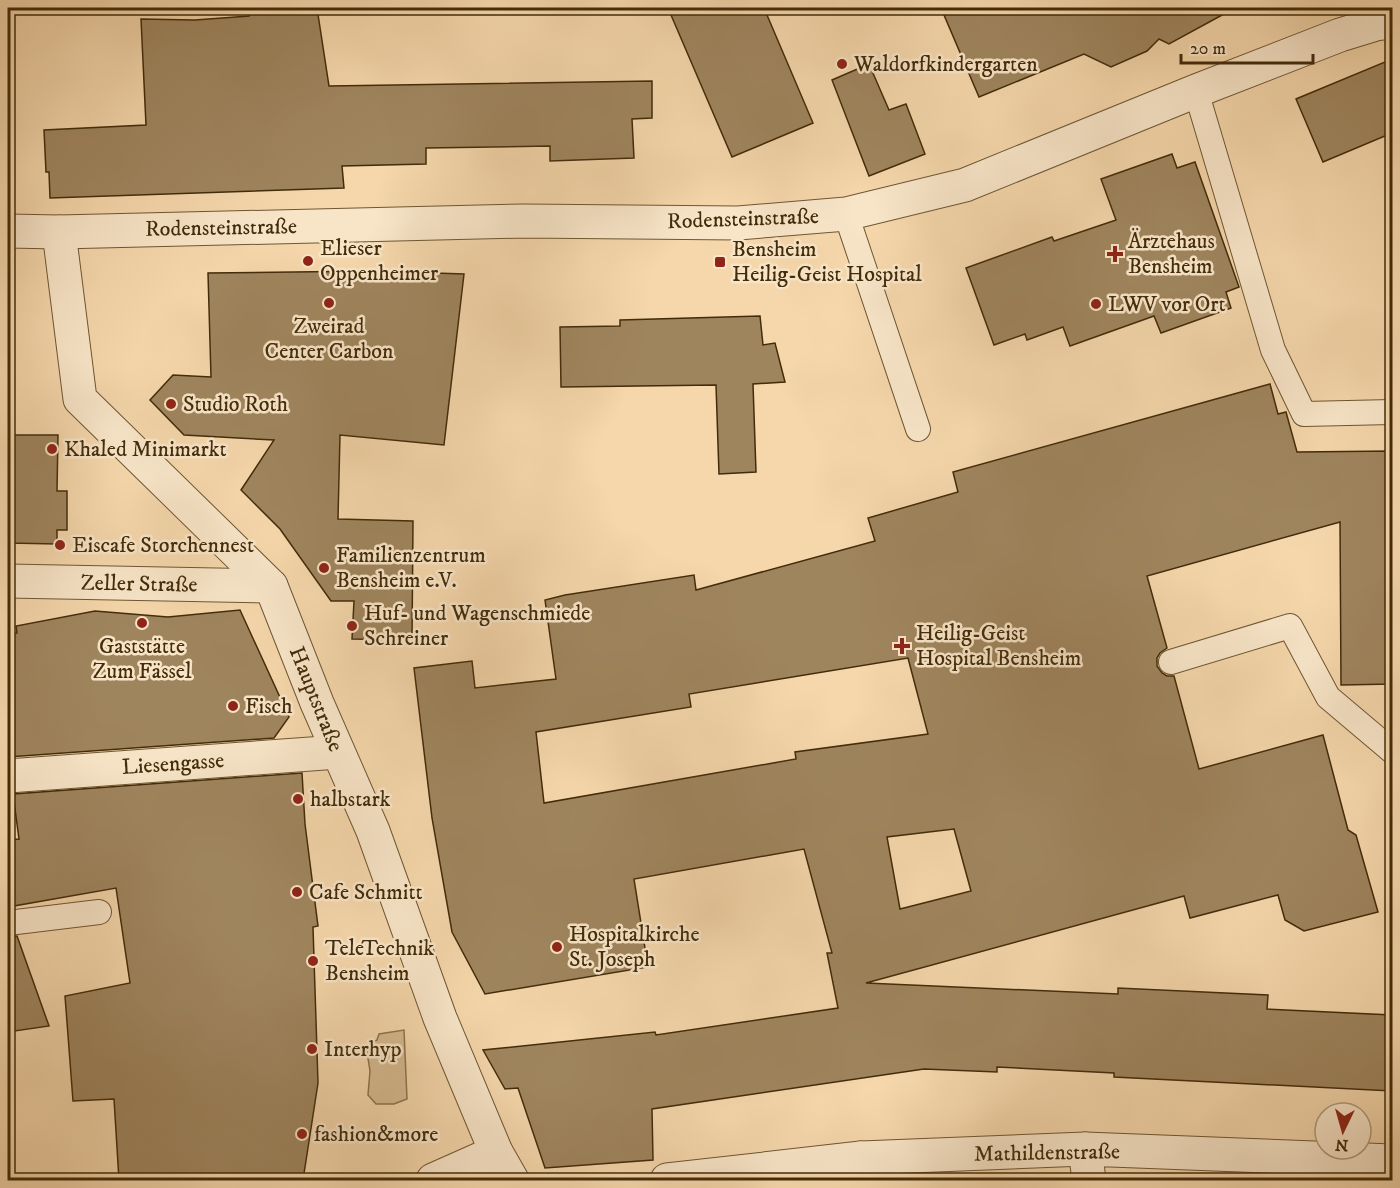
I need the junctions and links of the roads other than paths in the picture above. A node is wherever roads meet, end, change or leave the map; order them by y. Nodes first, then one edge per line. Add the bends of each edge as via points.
1 (1392, 22) edge
2 (1196, 91) junction
3 (846, 214) junction
4 (8, 231) edge
5 (59, 232) junction
6 (1392, 412) edge
7 (918, 429) dead end
8 (8, 581) edge
9 (271, 586) junction
10 (1171, 662) dead end
11 (1392, 751) edge
12 (338, 752) junction
13 (8, 776) edge
14 (99, 912) dead end
15 (8, 923) edge
16 (496, 1152) junction
17 (1392, 1161) edge
18 (1087, 1165) edge
19 (862, 1169) edge
20 (1319, 1169) edge
21 (433, 1180) edge
22 (512, 1180) edge
23 (667, 1180) edge

1 - 2 street, Rodensteinstraße via 1340,35
2 - 3 street, Rodensteinstraße via 965,185
2 - 6 lane via 1272,350 1304,414
3 - 5 street, Rodensteinstraße via 738,223 524,222
3 - 7 lane
4 - 5 street, Rodensteinstraße
5 - 9 street, Hauptstraße via 80,399
8 - 9 street, Zeller Straße
9 - 12 street, Hauptstraße
10 - 11 lane via 1290,626 1328,698
12 - 13 street, Liesengasse
12 - 16 street, Hauptstraße via 373,831 440,1018
14 - 15 lane
16 - 21 street
16 - 22 street
17 - 20 street, Mathildenstraße
18 - 19 street, Mathildenstraße
18 - 20 street, Mathildenstraße
19 - 23 street, Mathildenstraße

